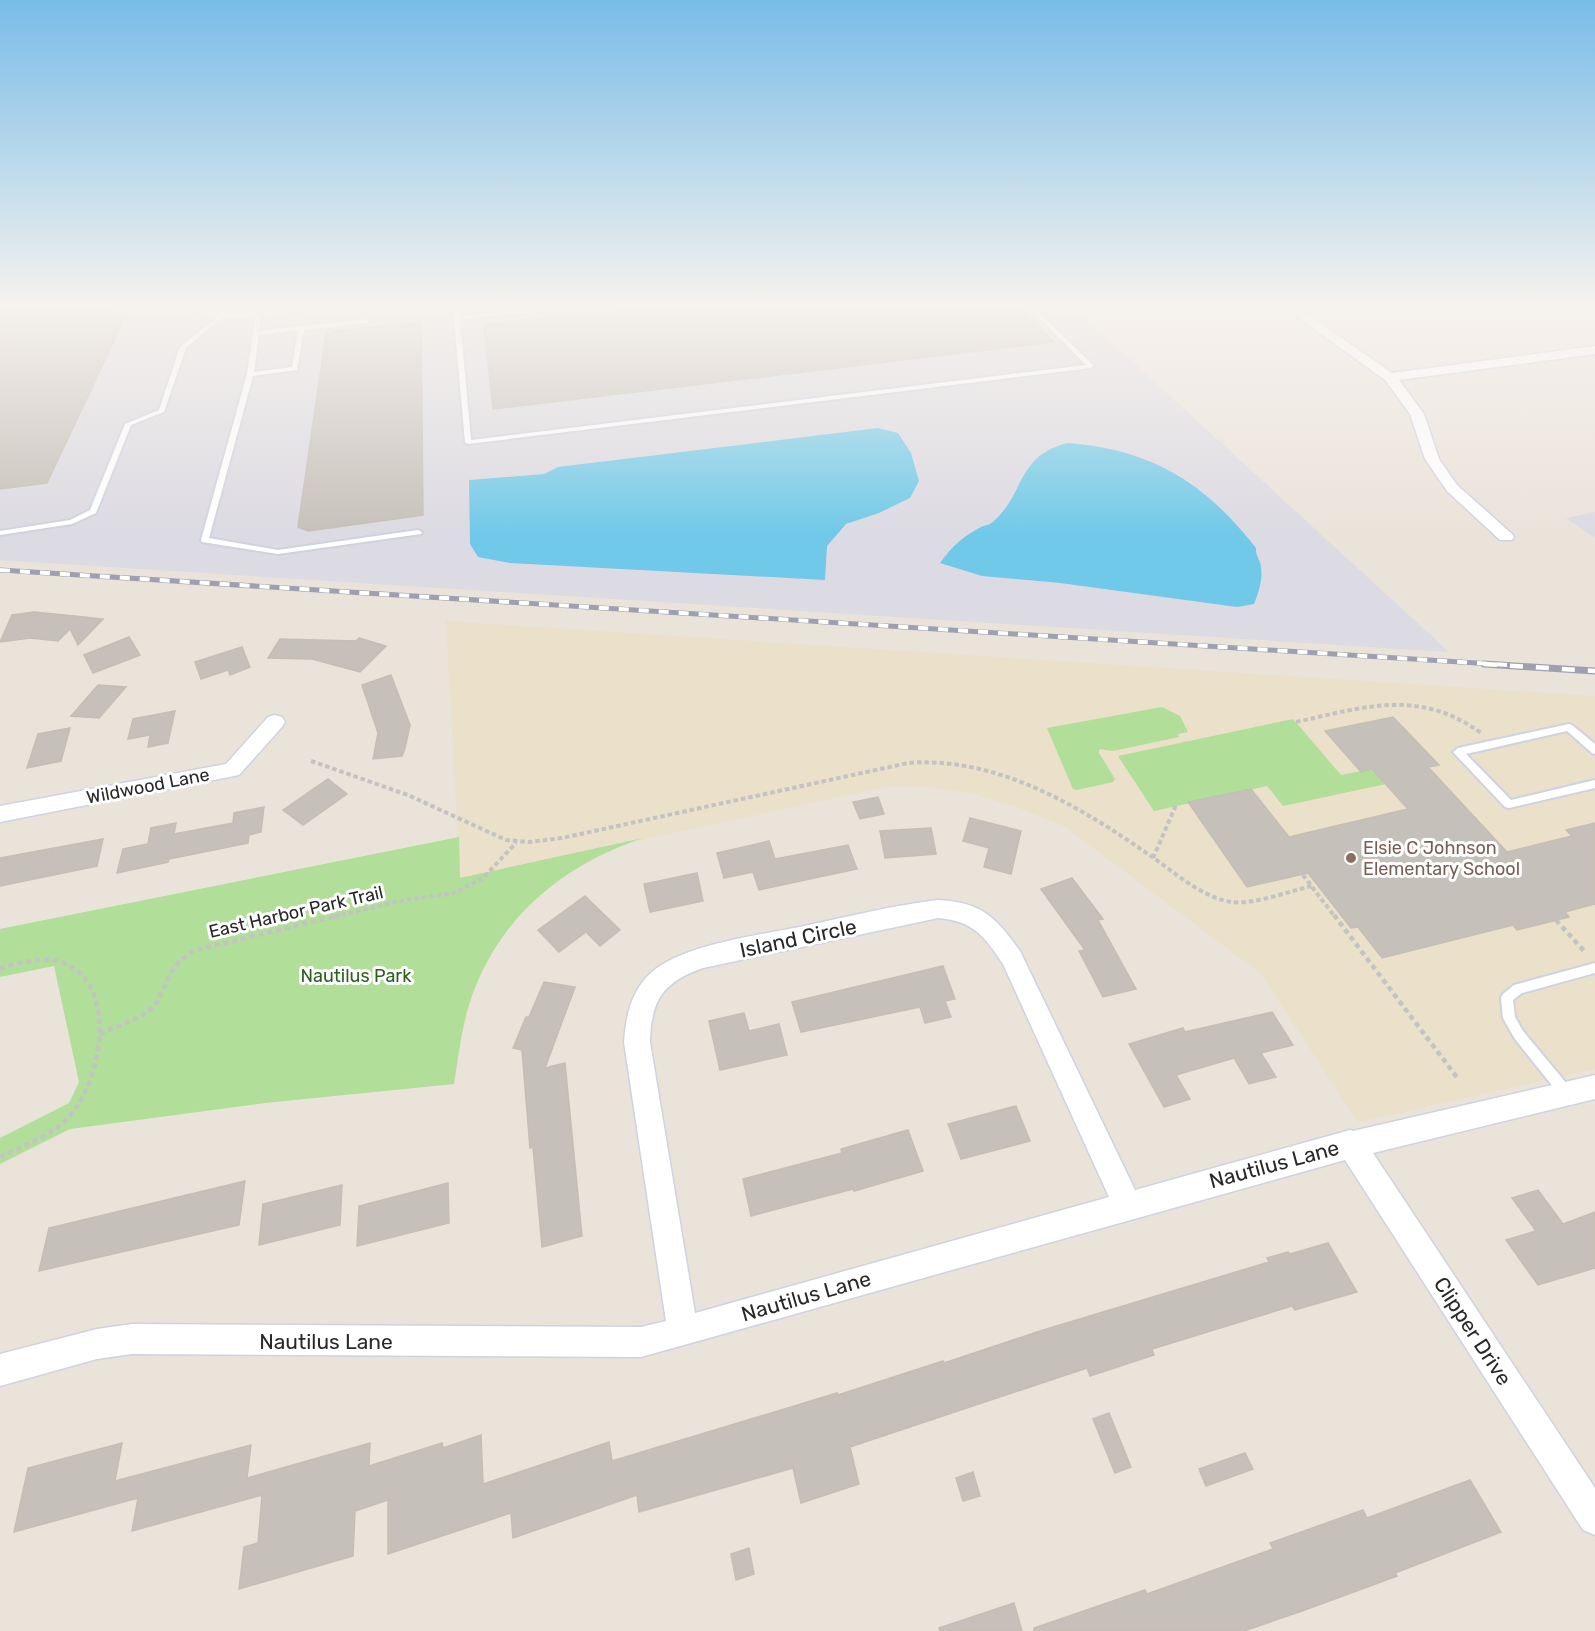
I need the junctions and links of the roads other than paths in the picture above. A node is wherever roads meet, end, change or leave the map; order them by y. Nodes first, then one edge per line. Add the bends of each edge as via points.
1 (171, 383) edge
2 (248, 383) edge
3 (463, 383) edge
4 (950, 383) edge
5 (1394, 383) edge
6 (0, 532) edge
7 (418, 532) dead end
8 (1506, 537) dead end
9 (275, 722) dead end
10 (1595, 750) edge
11 (1595, 784) edge
12 (0, 814) edge
13 (1595, 968) edge
14 (1595, 1087) edge
15 (1567, 1094) junction
16 (1350, 1143) junction
17 (1127, 1205) junction
18 (683, 1332) junction
19 (0, 1370) edge
20 (1595, 1518) edge

1 - 6 lane via 162,411 128,424 93,511 72,522
2 - 7 lane via 205,540 278,552
3 - 4 lane via 468,442
5 - 8 street via 1417,414 1432,459 1452,488
9 - 12 street, Wildwood Lane via 232,770
10 - 11 lane via 1569,727 1458,752 1509,804
13 - 15 lane via 1518,988 1507,998 1509,1018 1519,1035
14 - 15 street, Nautilus Lane
15 - 16 street, Nautilus Lane
16 - 17 street, Nautilus Lane
16 - 20 street, Clipper Drive
17 - 18 street, Nautilus Lane
17 - 18 street, Island Circle via 1012,958 993,931 976,917 953,910 915,912 704,958 665,974 653,985 640,1008 637,1023
18 - 19 street, Nautilus Lane via 640,1342 613,1343 132,1339 97,1344

